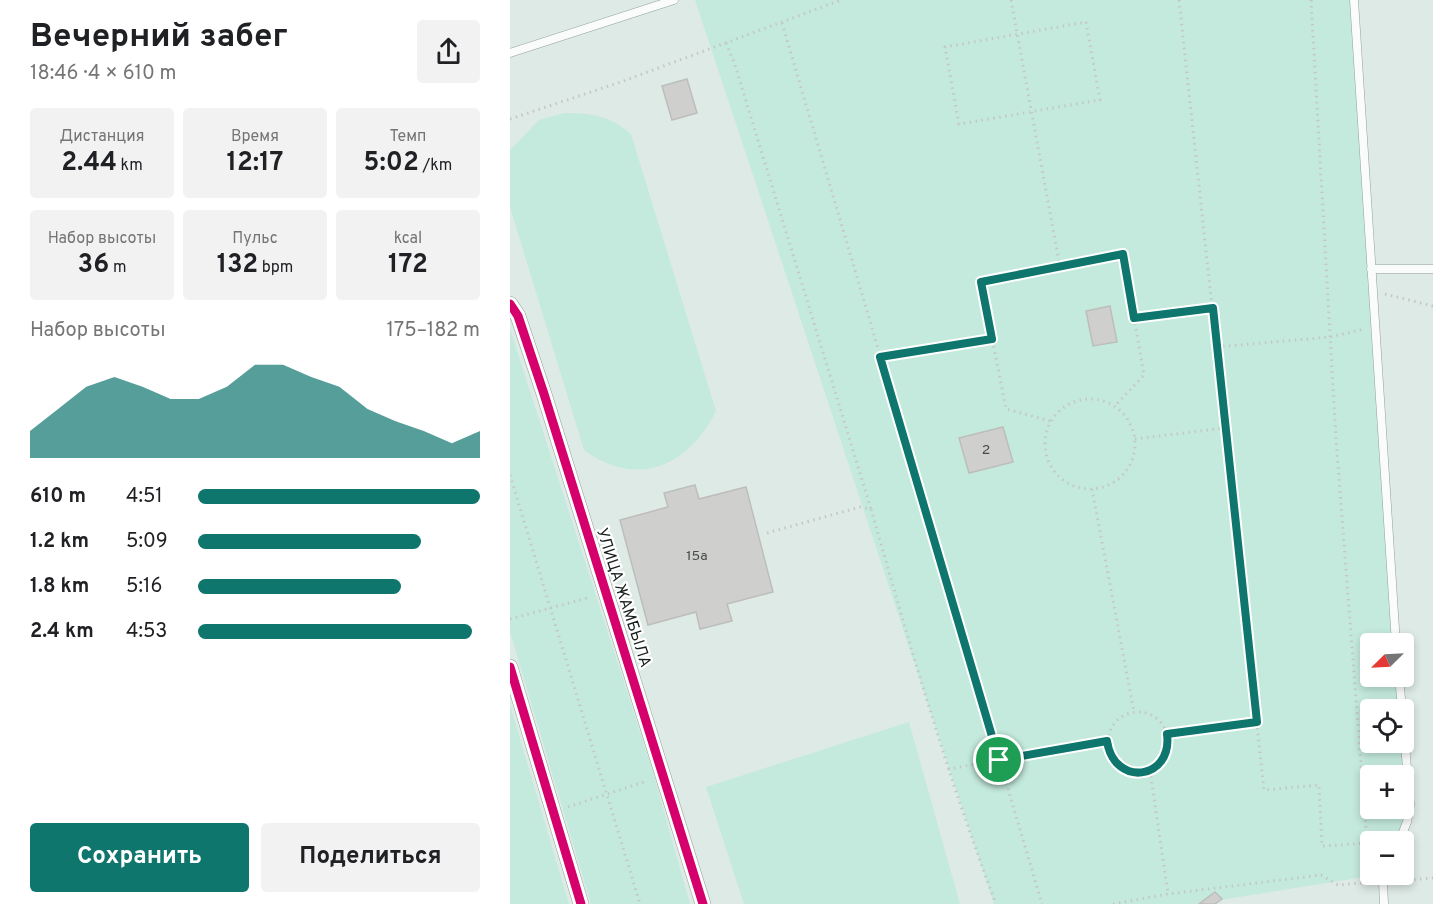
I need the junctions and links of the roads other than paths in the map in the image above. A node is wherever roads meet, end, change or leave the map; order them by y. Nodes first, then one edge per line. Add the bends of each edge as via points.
1 (674, 0) edge
2 (1354, 0) edge
3 (510, 53) edge
4 (1371, 269) junction
5 (1433, 269) edge
6 (510, 304) edge
7 (1395, 633) edge
8 (510, 667) edge
9 (1406, 753) edge
10 (1403, 831) edge
11 (1384, 885) edge
12 (580, 904) edge
13 (703, 904) edge
14 (1384, 904) edge

1 - 3 lane
2 - 4 lane
4 - 5 lane
4 - 7 lane
6 - 13 street, УЛИЦА ЖАМБЫЛА via 518,316 544,394
8 - 12 street
9 - 10 lane via 1410,805
11 - 14 lane

